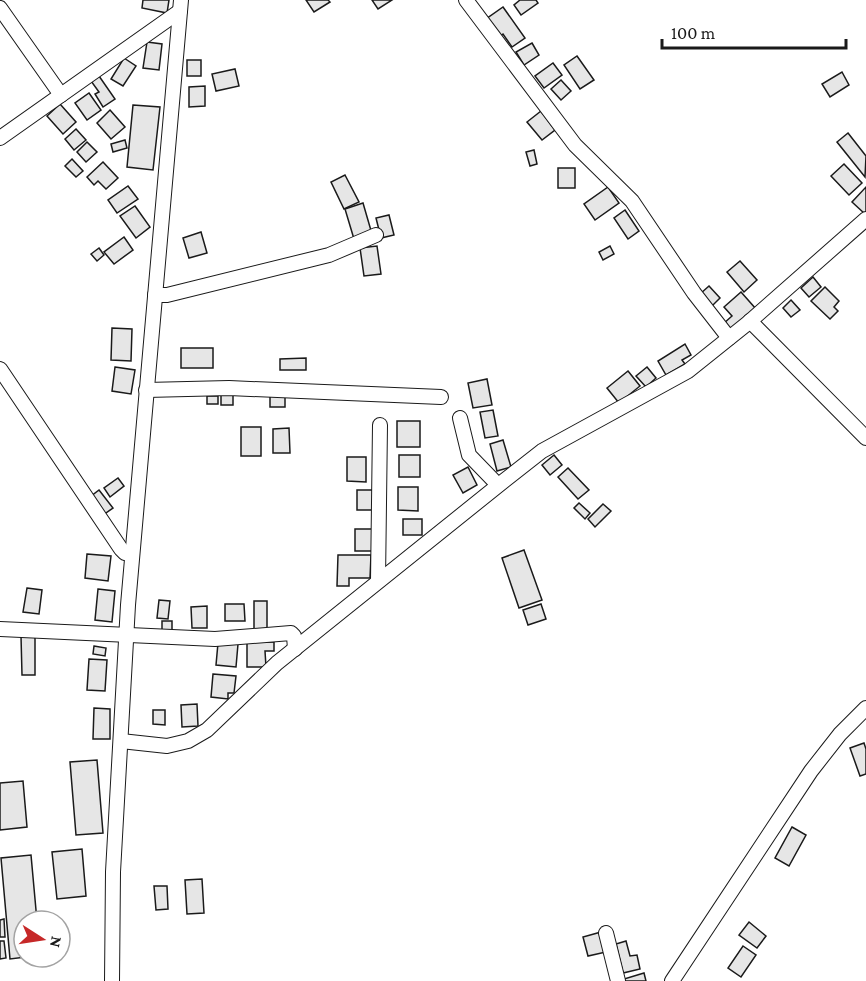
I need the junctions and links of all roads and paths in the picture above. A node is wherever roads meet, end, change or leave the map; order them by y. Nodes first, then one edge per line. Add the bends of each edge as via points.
1 (466, 0) edge
2 (180, 6) edge
3 (0, 8) edge
4 (62, 95) junction
5 (0, 138) edge
6 (866, 219) edge
7 (376, 235) dead end
8 (155, 295) junction
9 (750, 321) junction
10 (729, 338) junction
11 (0, 369) edge
12 (146, 390) junction
13 (441, 397) dead end
14 (460, 418) dead end
15 (380, 425) dead end
16 (866, 438) edge
17 (498, 485) junction
18 (132, 554) junction
19 (378, 581) junction
20 (0, 629) edge
21 (126, 635) junction
22 (295, 649) junction
23 (866, 708) edge
24 (121, 741) junction
25 (606, 933) dead end
26 (112, 981) edge
27 (618, 981) edge
28 (672, 981) edge

1 - 10 street via 575,145 632,201
2 - 4 street
2 - 8 street
3 - 4 street
4 - 5 street
6 - 9 street
7 - 8 street via 329,255
8 - 12 street
9 - 10 street
9 - 16 street
10 - 17 street via 688,371 542,451
11 - 18 street via 122,549
12 - 13 street via 229,388
12 - 18 street
14 - 17 street via 469,455
15 - 19 street
17 - 19 street
18 - 21 street
19 - 22 street
20 - 21 street
21 - 22 street via 215,639 291,633
21 - 24 street
22 - 24 street via 207,730 188,741 167,746
23 - 28 street via 811,771
24 - 26 street via 113,872
25 - 27 street

